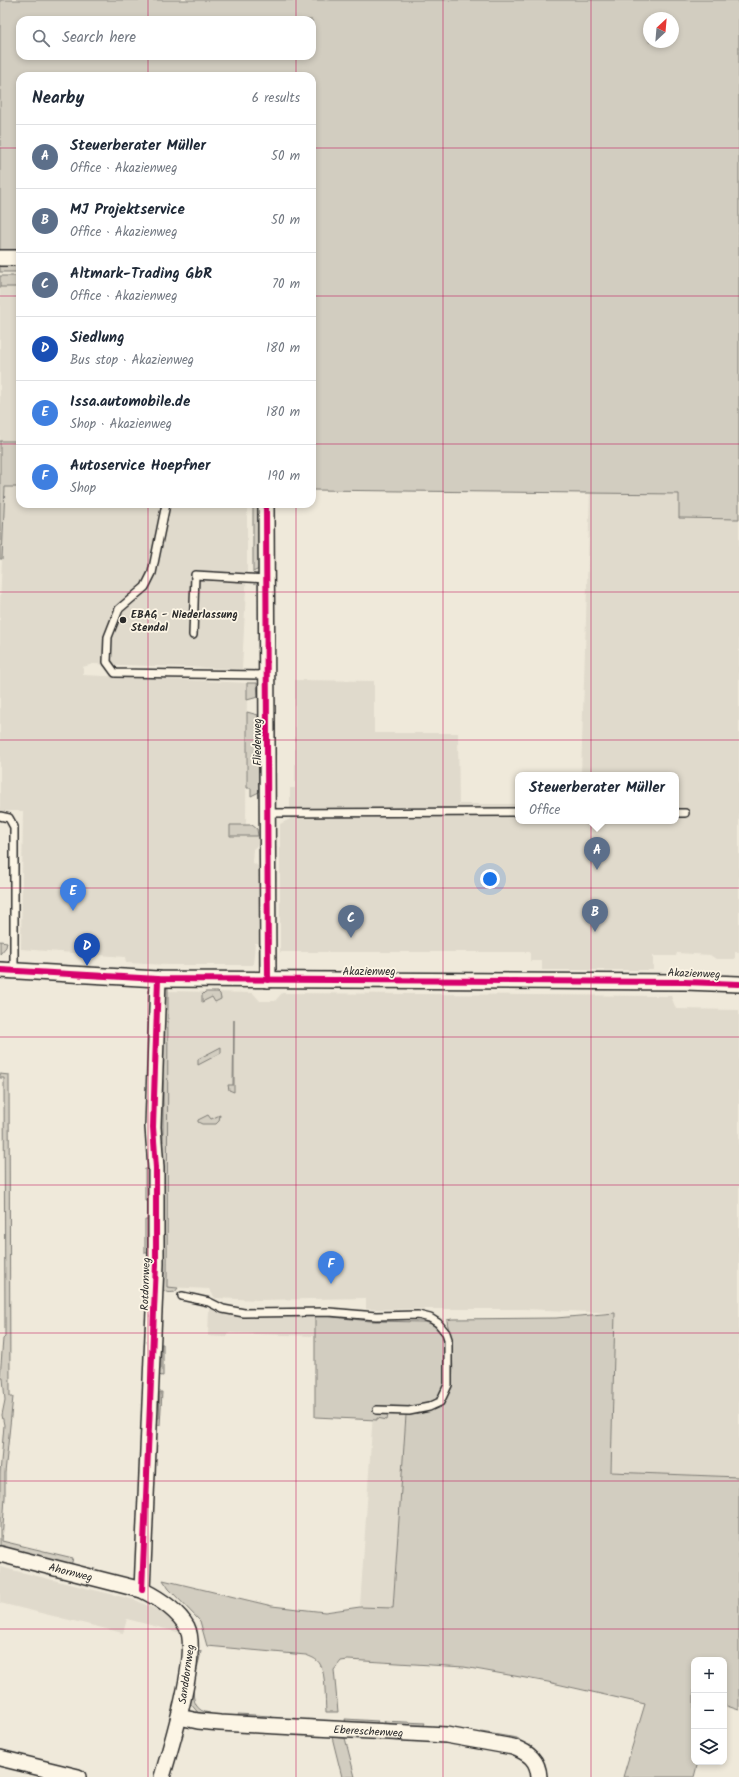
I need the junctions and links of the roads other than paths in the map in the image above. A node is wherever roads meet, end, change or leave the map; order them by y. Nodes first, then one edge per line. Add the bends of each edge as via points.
1 (0, 258) edge
2 (16, 258) edge
3 (165, 508) edge
4 (266, 508) edge
5 (266, 579) junction
6 (193, 635) dead end
7 (267, 675) junction
8 (515, 812) edge
9 (267, 813) junction
10 (679, 813) edge
11 (685, 813) dead end
12 (0, 816) edge
13 (7, 970) edge
14 (158, 979) junction
15 (268, 980) junction
16 (739, 984) edge
17 (182, 1296) dead end
18 (376, 1410) dead end
19 (0, 1554) edge
20 (142, 1590) junction
21 (179, 1716) junction
22 (0, 1758) edge
23 (78, 1777) edge
24 (162, 1777) edge
25 (539, 1777) edge

1 - 2 street
3 - 7 lane via 152,573 145,587 119,609 108,636 107,662 115,673
4 - 5 street, Fliederweg
5 - 6 lane via 195,575
5 - 7 street, Fliederweg
7 - 9 street, Fliederweg
8 - 9 lane
9 - 15 street, Fliederweg
10 - 11 lane
12 - 13 lane via 9,818 14,827
13 - 14 street, Akazienweg
14 - 15 street, Akazienweg
14 - 20 street, Rotdornweg via 153,1127 156,1168 156,1264
15 - 16 street, Akazienweg
17 - 18 lane via 244,1313 418,1315 438,1323 448,1339 448,1385 440,1402 409,1411
19 - 20 street, Ahornweg
20 - 21 street, Sanddornweg via 178,1616 191,1638 191,1652
21 - 24 street, Sanddornweg
21 - 25 street, Ebereschenweg via 220,1723 446,1735 523,1750 536,1762
22 - 23 street

